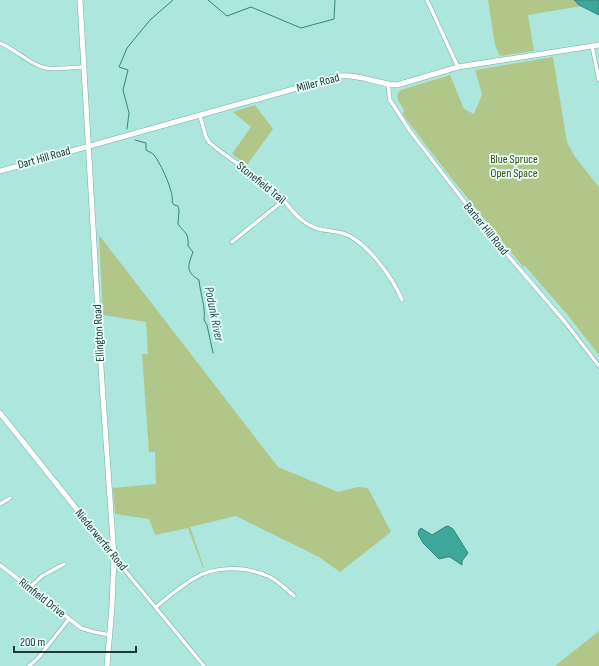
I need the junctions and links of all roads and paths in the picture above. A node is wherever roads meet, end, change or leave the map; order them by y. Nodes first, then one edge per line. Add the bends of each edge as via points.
1 (80, 0) edge
2 (427, 0) edge
3 (0, 43) edge
4 (599, 45) edge
5 (592, 46) junction
6 (83, 67) junction
7 (458, 67) junction
8 (599, 80) edge
9 (388, 84) junction
10 (200, 116) junction
11 (88, 146) junction
12 (0, 171) edge
13 (284, 200) junction
14 (232, 242) dead end
15 (402, 300) dead end
16 (599, 366) edge
17 (0, 413) edge
18 (10, 498) dead end
19 (0, 504) edge
20 (114, 556) junction
21 (0, 564) edge
22 (64, 564) dead end
23 (29, 588) junction
24 (294, 596) dead end
25 (156, 607) junction
26 (69, 619) junction
27 (110, 635) junction
28 (29, 666) edge
29 (107, 666) edge
30 (204, 666) edge

1 - 6 street, Ellington Road
2 - 7 street
3 - 6 street via 42,67
4 - 5 street, Miller Road
5 - 7 street, Miller Road
5 - 8 street
6 - 11 street, Ellington Road
7 - 9 street, Miller Road via 406,83
9 - 10 street, Miller Road via 350,75 340,76
9 - 16 street, Barber Hill Road via 390,100 410,131 487,231
10 - 11 street, Miller Road
10 - 13 street, Stonefield Trail via 209,142
11 - 12 street, Dart Hill Road
11 - 20 street, Ellington Road
13 - 14 street
13 - 15 street, Stonefield Trail via 301,220 315,229 355,239 396,286
17 - 20 street, Niederwerfer Road
18 - 19 street
20 - 25 street, Niederwerfer Road
20 - 27 street, Ellington Road
21 - 23 street, Rimfield Drive
22 - 23 street via 42,576
23 - 26 street, Rimfield Drive
24 - 25 street via 280,584 259,573 236,568 223,569 194,578
25 - 30 street, Niederwerfer Road
26 - 27 street, Rimfield Drive via 82,628
26 - 28 street
27 - 29 street, Ellington Road

